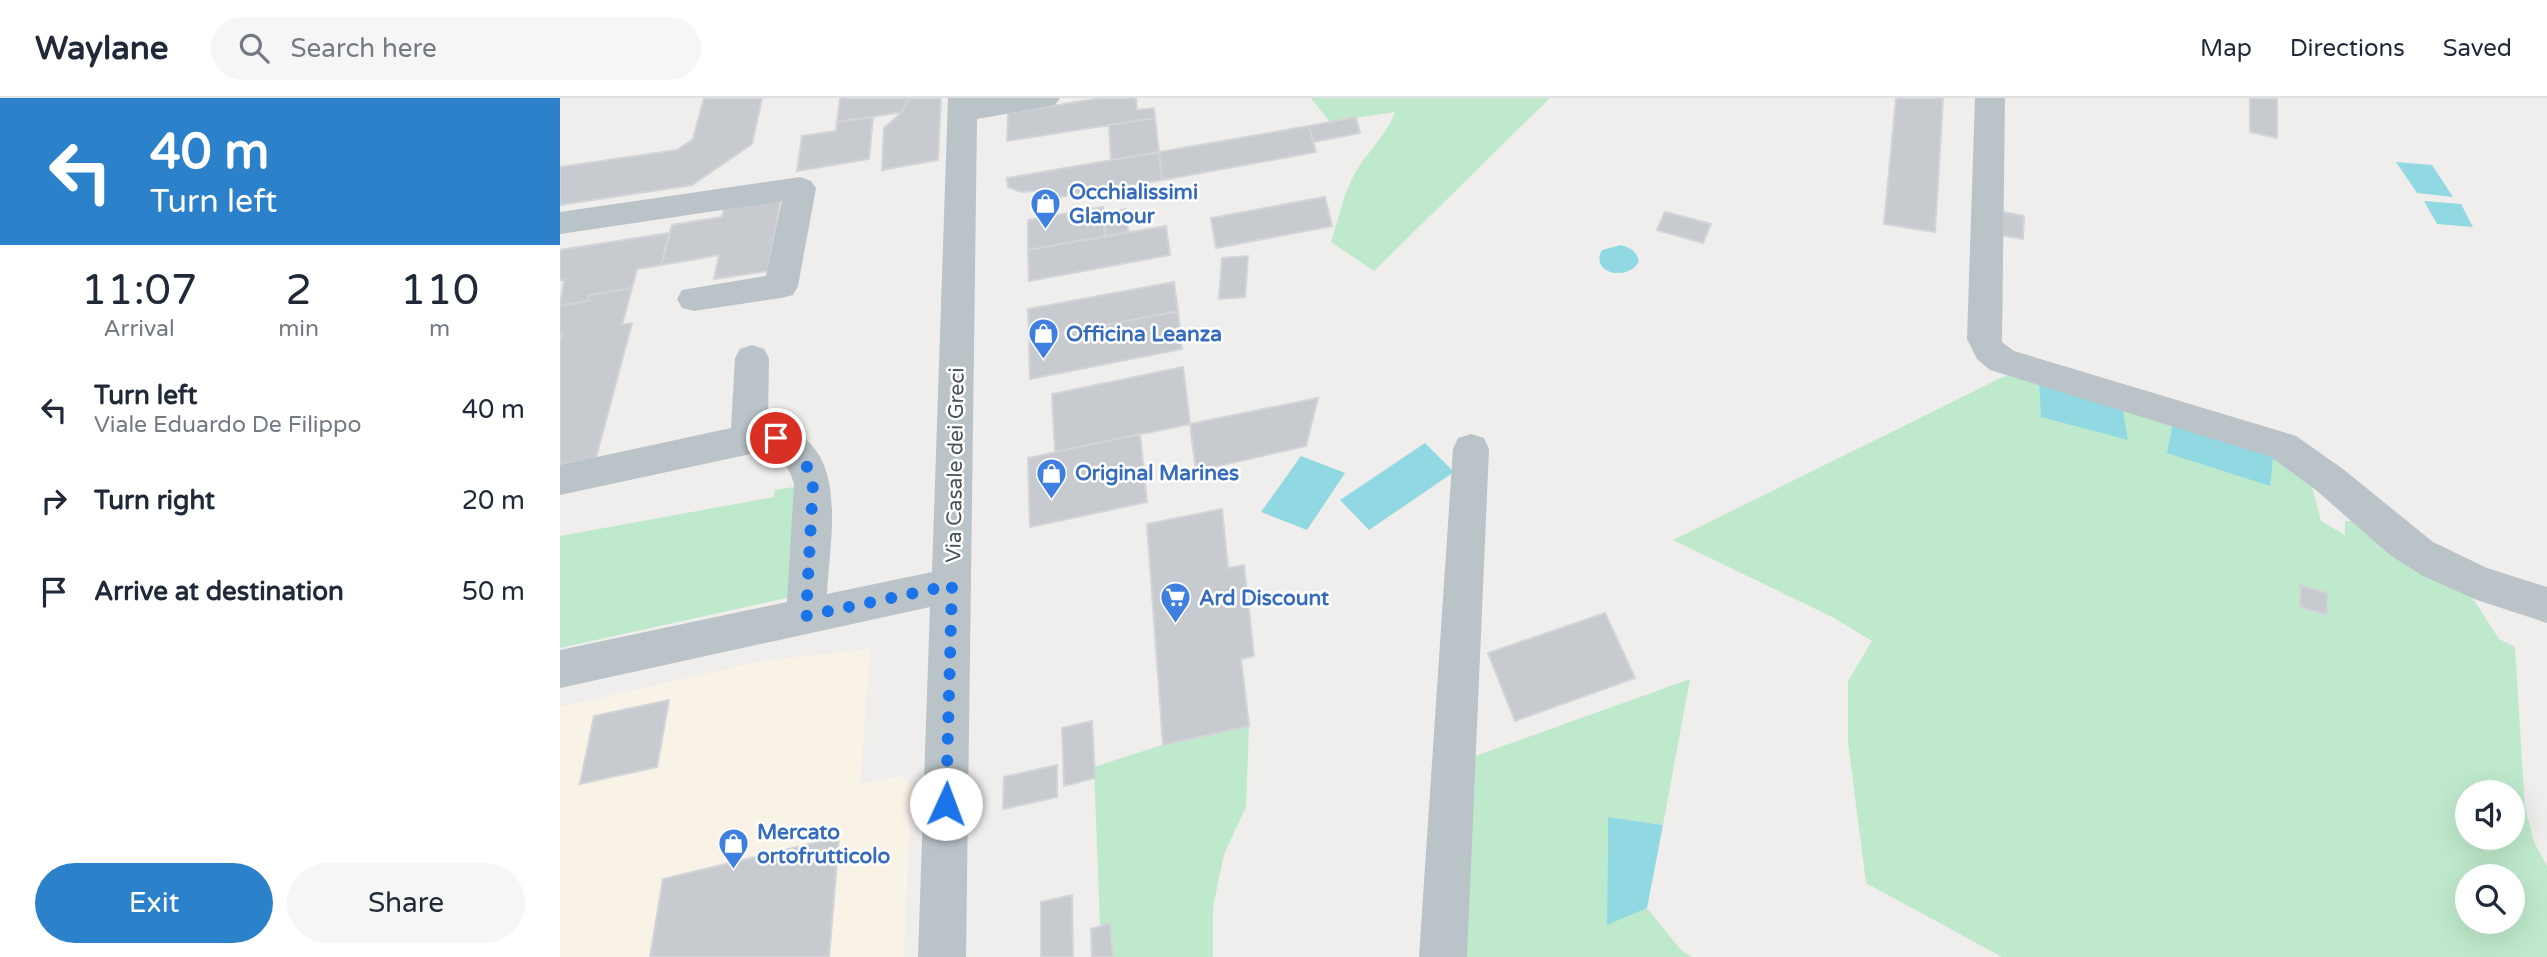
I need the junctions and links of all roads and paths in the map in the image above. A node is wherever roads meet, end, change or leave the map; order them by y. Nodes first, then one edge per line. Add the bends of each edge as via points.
1 (1045, 98) edge
2 (1990, 98) edge
3 (963, 105) edge
4 (560, 223) edge
5 (694, 299) dead end
6 (752, 358) dead end
7 (748, 440) junction
8 (1471, 449) dead end
9 (560, 480) edge
10 (952, 585) junction
11 (2547, 605) edge
12 (806, 616) junction
13 (560, 669) edge
14 (942, 957) edge
15 (1443, 957) edge

1 - 3 street
2 - 11 street via 1984,340 1989,350 2002,361 2283,446 2313,465 2406,545 2446,569 2500,592
3 - 10 street, Via Casale dei Greci
4 - 5 street via 800,188 781,286
6 - 7 street
7 - 9 street
7 - 12 street via 776,438 792,445 807,464 813,484
8 - 15 street
10 - 12 street
10 - 14 street, Via Casale dei Greci
12 - 13 street

